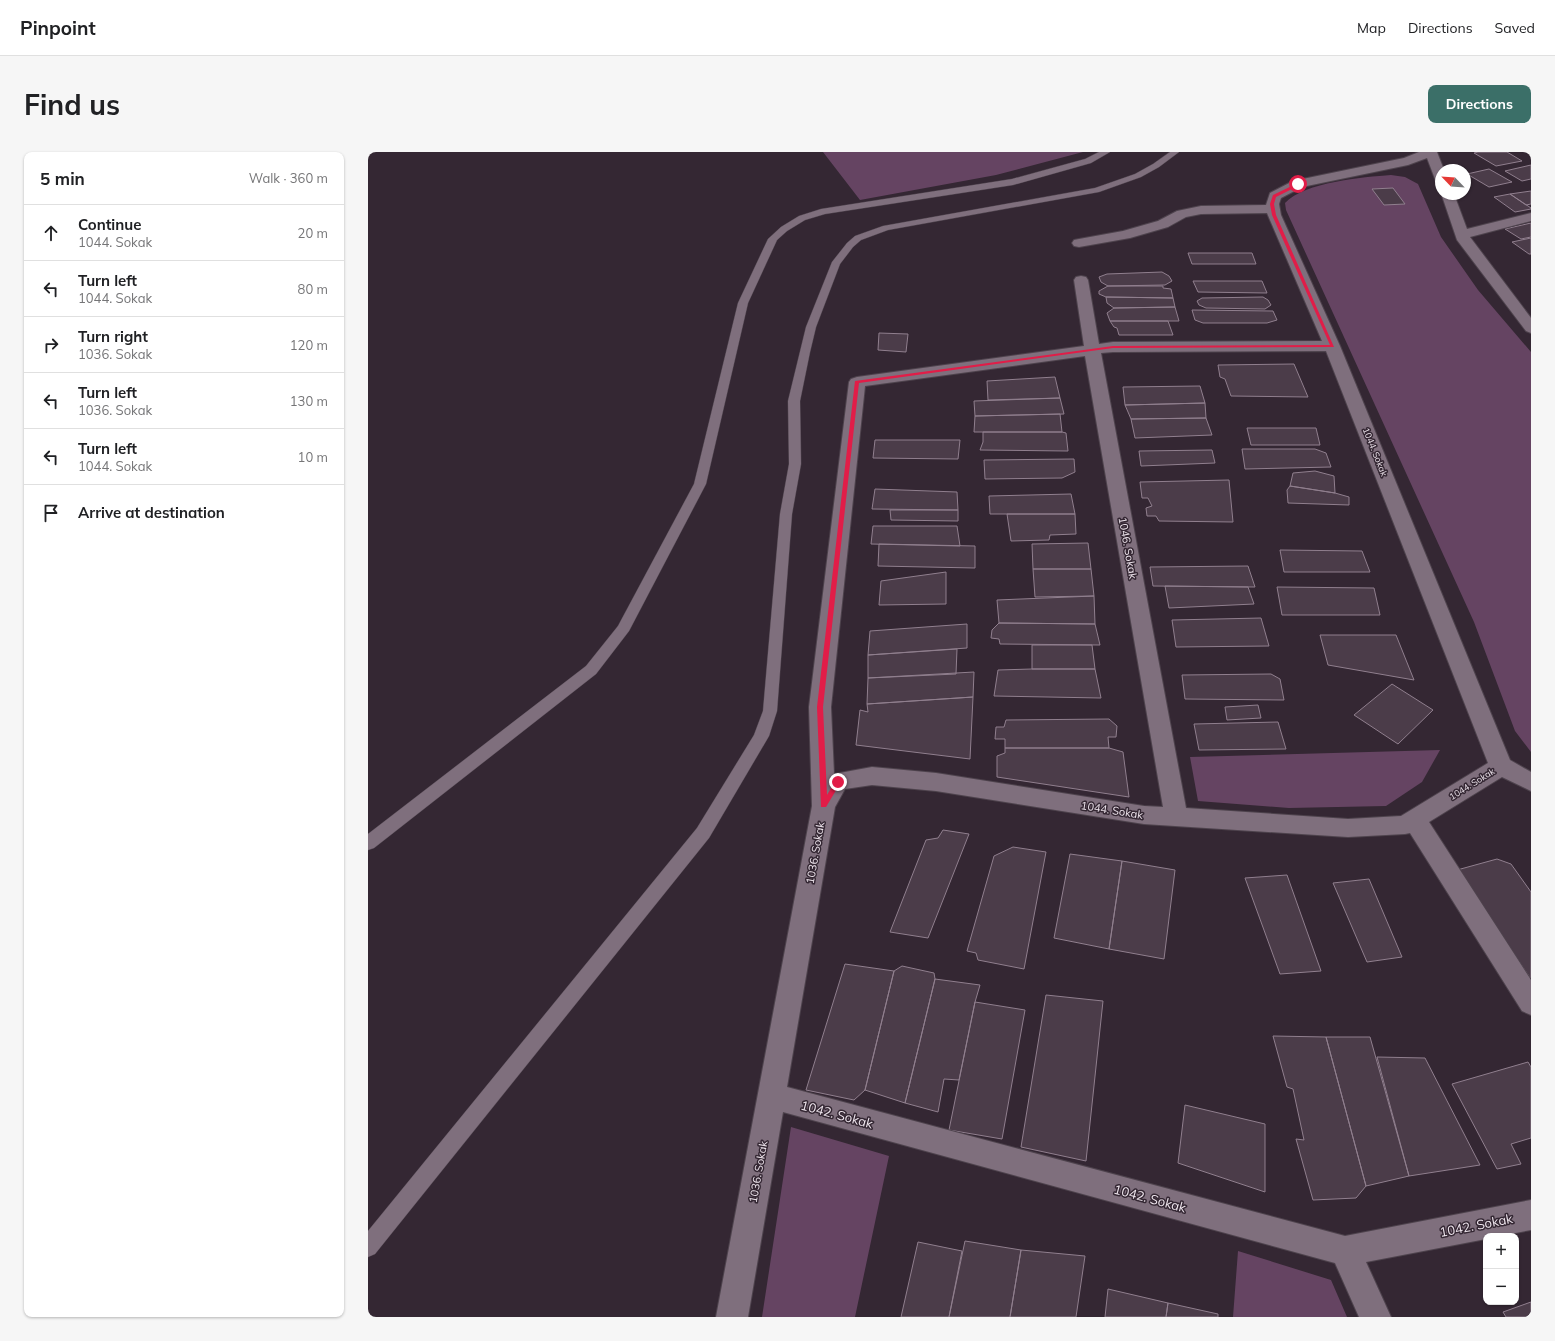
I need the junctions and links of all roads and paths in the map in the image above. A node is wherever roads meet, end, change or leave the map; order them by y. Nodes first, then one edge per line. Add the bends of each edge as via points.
1 (1106, 152) edge
2 (1176, 152) edge
3 (1430, 152) edge
4 (1435, 164) edge
5 (1449, 200) edge
6 (1273, 209) junction
7 (1531, 217) edge
8 (1462, 235) junction
9 (1079, 243) dead end
10 (1081, 280) dead end
11 (1531, 328) edge
12 (1332, 346) junction
13 (1092, 350) junction
14 (1501, 766) junction
15 (1531, 782) edge
16 (824, 806) junction
17 (1176, 817) junction
18 (1414, 819) junction
19 (368, 843) edge
20 (1531, 1003) edge
21 (772, 1096) junction
22 (1531, 1214) edge
23 (368, 1247) edge
24 (1345, 1251) junction
25 (732, 1317) edge
26 (1375, 1317) edge

1 - 19 lane via 1088,161 1013,182 824,211 802,218 772,239 743,303 700,484 624,628 591,670
2 - 23 lane via 1155,167 1126,182 1096,190 886,228 858,238 842,253 835,264 811,327 794,401 795,464 786,514 770,711 761,736 702,833
3 - 4 street
3 - 6 street via 1408,161 1298,184 1275,196
5 - 8 street
6 - 9 street via 1201,210 1182,214 1163,224 1125,235
6 - 12 street, 1044. Sokak
7 - 8 street
8 - 11 street via 1518,301
10 - 13 street, 1046. Sokak
12 - 13 street, 1036. Sokak via 1113,347
12 - 14 street, 1044. Sokak
13 - 16 street, 1036. Sokak via 857,382 820,707
13 - 17 street, 1046. Sokak
14 - 15 street
14 - 18 street, 1044. Sokak
16 - 17 street, 1044. Sokak via 838,782 872,776 936,782 1144,815
16 - 21 street, 1036. Sokak
17 - 18 street, 1044. Sokak via 1348,828 1405,825
18 - 20 street
21 - 24 street, 1042. Sokak
21 - 25 street, 1036. Sokak
22 - 24 street, 1042. Sokak
24 - 26 street

